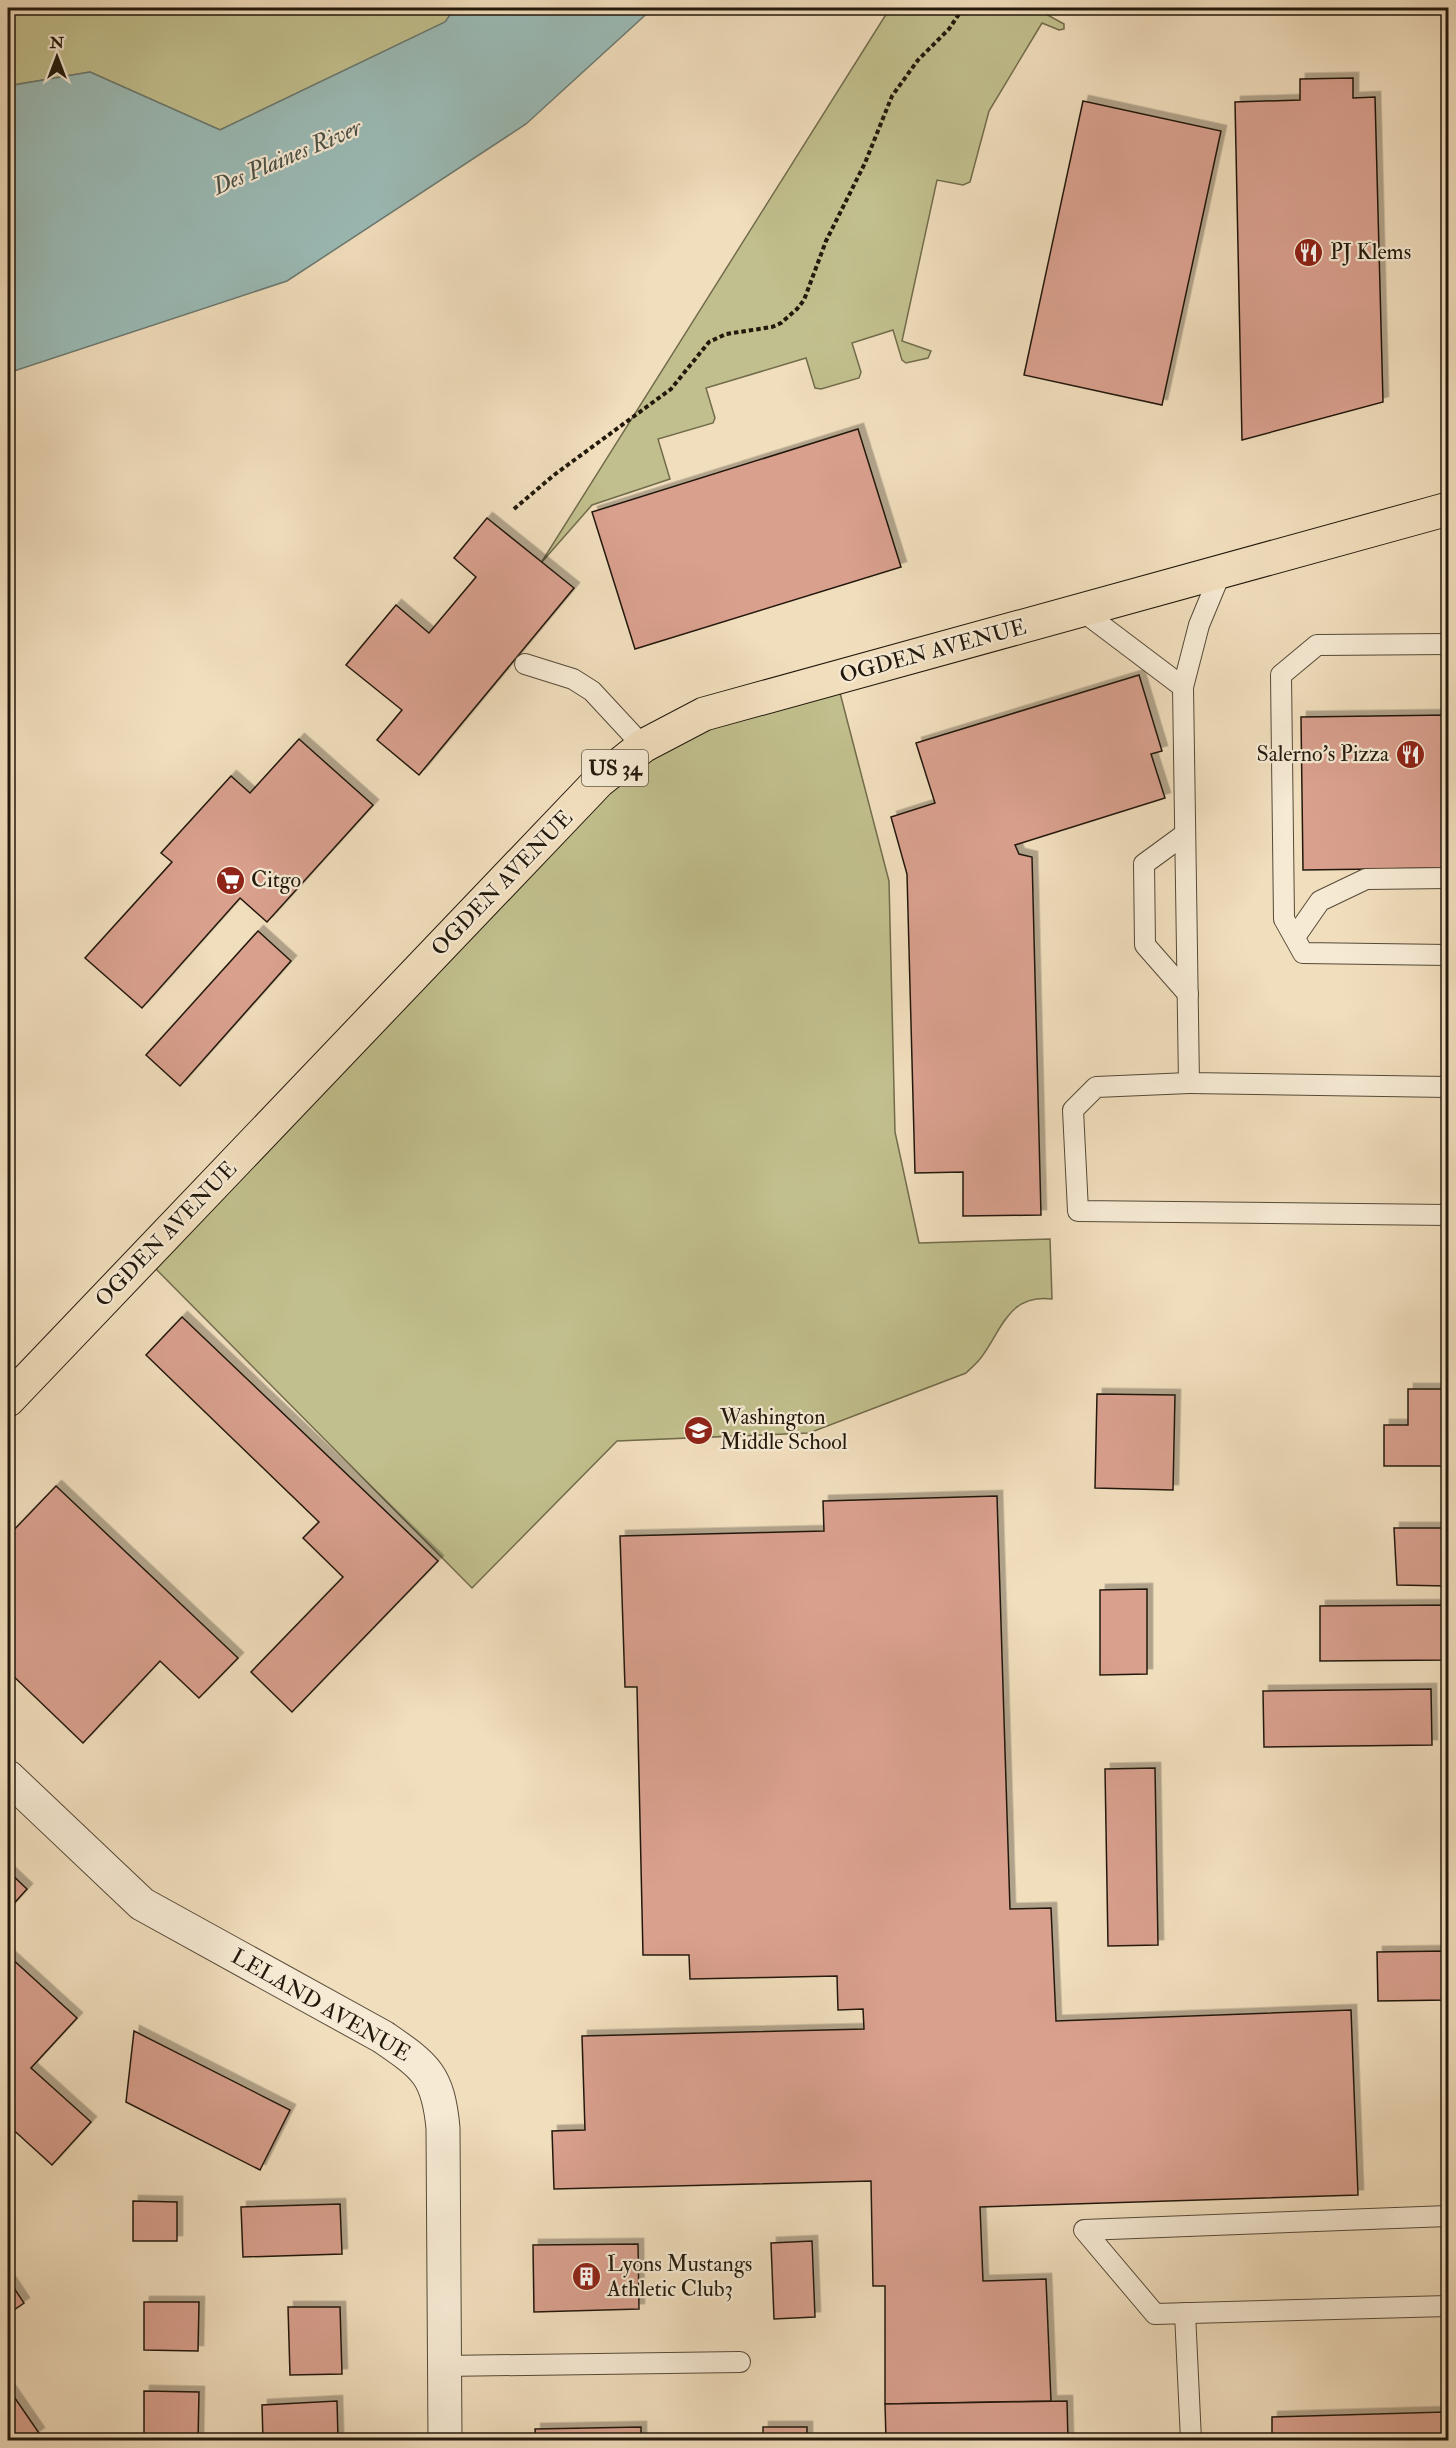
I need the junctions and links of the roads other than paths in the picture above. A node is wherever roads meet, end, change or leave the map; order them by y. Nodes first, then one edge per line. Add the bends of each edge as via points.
1 (1449, 508) edge
2 (1221, 572) junction
3 (1081, 610) junction
4 (1449, 644) edge
5 (525, 664) dead end
6 (1183, 687) junction
7 (643, 746) junction
8 (1185, 834) junction
9 (1449, 878) edge
10 (1295, 938) junction
11 (1449, 955) edge
12 (1188, 994) junction
13 (1189, 1083) junction
14 (1449, 1087) edge
15 (1449, 1215) edge
16 (8, 1400) edge
17 (8, 1777) edge
18 (1449, 2216) edge
19 (1449, 2306) edge
20 (1185, 2313) junction
21 (740, 2362) dead end
22 (444, 2366) junction
23 (445, 2440) edge
24 (1191, 2440) edge

1 - 2 main road, OGDEN AVENUE / US 34
2 - 3 main road, OGDEN AVENUE / US 34
2 - 6 lane via 1199,625
3 - 6 lane
3 - 7 main road, OGDEN AVENUE / US 34 via 704,714
4 - 10 lane via 1317,645 1281,675 1284,919
5 - 7 lane via 573,679 592,691
6 - 8 lane
7 - 16 main road, OGDEN AVENUE / US 34 via 599,781
8 - 12 lane
8 - 12 lane via 1144,864 1145,945
9 - 10 lane via 1366,879 1320,901
10 - 11 lane via 1304,953
12 - 13 lane
13 - 14 lane
13 - 15 lane via 1096,1087 1073,1110 1078,1211
17 - 22 street, LELAND AVENUE via 142,1904 383,2037 418,2061 433,2081 441,2102 443,2128
18 - 20 lane via 1084,2230 1155,2314
19 - 20 lane
20 - 24 lane
21 - 22 lane
22 - 23 street, LELAND AVENUE

